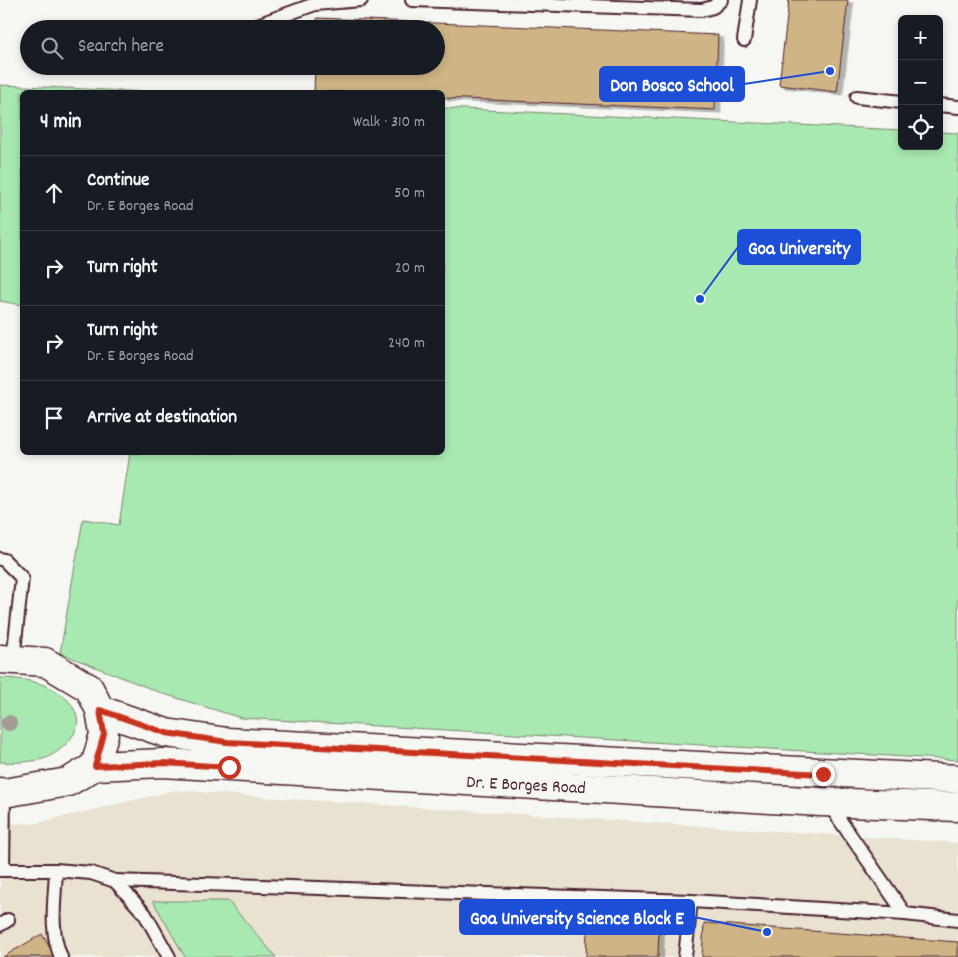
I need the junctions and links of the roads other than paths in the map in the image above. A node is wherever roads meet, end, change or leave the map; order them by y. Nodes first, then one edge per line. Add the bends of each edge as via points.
1 (361, 0) edge
2 (412, 0) edge
3 (721, 0) edge
4 (750, 0) edge
5 (271, 20) edge
6 (744, 40) dead end
7 (857, 97) dead end
8 (898, 102) edge
9 (943, 106) edge
10 (958, 107) edge
11 (0, 559) edge
12 (7, 659) edge
13 (100, 710) junction
14 (95, 766) junction
15 (958, 779) edge
16 (2, 793) edge
17 (827, 802) junction
18 (958, 807) edge
19 (1, 870) edge
20 (56, 870) junction
21 (115, 880) junction
22 (691, 901) junction
23 (905, 914) junction
24 (958, 920) edge
25 (60, 957) edge
26 (170, 957) edge
27 (685, 957) edge

1 - 5 lane via 315,4
2 - 3 lane via 702,10
4 - 6 lane
7 - 8 lane
9 - 10 lane
11 - 12 lane via 22,578
12 - 13 main road via 45,662 89,688
13 - 14 main road via 104,734
13 - 15 main road, Dr. E Borges Road via 166,733 227,742
14 - 16 main road via 68,782
14 - 17 main road, Dr. E Borges Road via 163,763
16 - 19 lane
17 - 18 main road, Dr. E Borges Road
17 - 23 lane
19 - 20 lane
20 - 21 lane via 91,873
20 - 25 lane via 54,926
21 - 22 lane
21 - 26 lane via 146,914
22 - 23 lane
22 - 27 lane
23 - 24 lane

